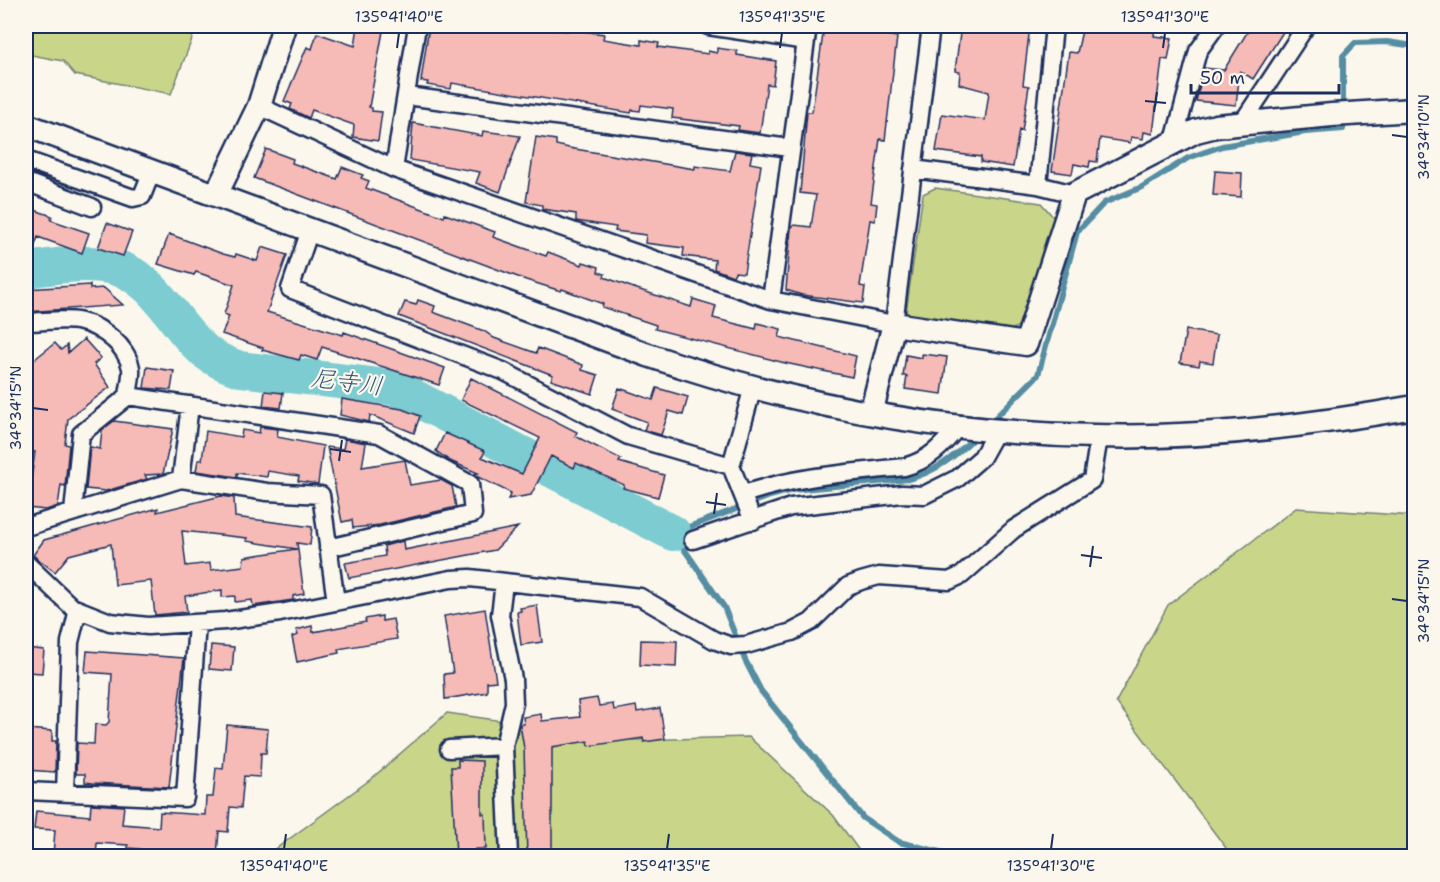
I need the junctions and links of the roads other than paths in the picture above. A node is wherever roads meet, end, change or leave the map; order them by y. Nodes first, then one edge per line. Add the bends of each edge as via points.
1 (285, 26) edge
2 (417, 26) edge
3 (708, 26) edge
4 (931, 26) edge
5 (1054, 26) edge
6 (1216, 26) edge
7 (1306, 26) edge
8 (807, 33) edge
9 (407, 96) junction
10 (259, 106) junction
11 (1414, 110) edge
12 (1242, 123) junction
13 (26, 125) edge
14 (1174, 141) junction
15 (790, 148) junction
16 (26, 160) edge
17 (394, 169) junction
18 (913, 169) junction
19 (152, 171) junction
20 (26, 182) edge
21 (1038, 185) junction
22 (1074, 194) junction
23 (216, 195) junction
24 (92, 207) dead end
25 (310, 230) junction
26 (771, 300) junction
27 (26, 322) edge
28 (894, 324) junction
29 (753, 387) junction
30 (128, 396) junction
31 (190, 405) junction
32 (1414, 407) edge
33 (871, 413) junction
34 (959, 426) junction
35 (997, 430) junction
36 (1099, 436) junction
37 (731, 466) junction
38 (181, 479) junction
39 (744, 494) junction
40 (73, 512) junction
41 (753, 520) junction
42 (26, 527) edge
43 (693, 540) dead end
44 (328, 548) junction
45 (26, 563) edge
46 (504, 583) junction
47 (336, 602) junction
48 (78, 610) junction
49 (197, 622) junction
50 (504, 746) junction
51 (449, 749) dead end
52 (26, 791) edge
53 (65, 793) junction
54 (509, 856) edge

1 - 10 street
2 - 9 street
3 - 8 street
4 - 18 street
5 - 21 street
6 - 14 street via 1198,51
7 - 12 street
8 - 15 street
9 - 15 street
9 - 17 street
10 - 17 street
10 - 23 street
11 - 12 street
12 - 14 street via 1196,131
13 - 19 street
14 - 22 street
15 - 26 street
16 - 19 street via 133,198 142,196
17 - 26 street
18 - 21 street
18 - 28 street
19 - 23 street
20 - 24 street
21 - 22 street
22 - 28 street via 1026,344
23 - 25 street
25 - 29 street via 599,338
25 - 37 street via 290,289 503,371 628,436
26 - 28 street
27 - 30 street via 74,320 90,322 103,331 121,346 131,368
28 - 33 street
29 - 33 street
29 - 37 street
30 - 31 street
30 - 40 street via 81,434
31 - 38 street
31 - 44 street via 379,434 470,484 473,514
32 - 36 street via 1238,432
33 - 34 street
34 - 35 street
34 - 39 street via 934,455 919,463 800,478
35 - 36 street
35 - 41 street via 982,457 958,478 924,495 791,507
36 - 46 street via 1092,480 1014,529 962,575 949,581 930,582 879,576 861,580 848,586 811,622 792,632 739,645 714,640 640,597
37 - 39 street
38 - 40 street
38 - 44 street via 267,492 321,495
39 - 41 street
40 - 42 street
41 - 43 street
44 - 47 street
45 - 48 street
46 - 47 street via 451,579
46 - 50 street via 500,615 514,704
47 - 49 street
48 - 49 street via 127,625
48 - 53 street via 70,642
49 - 53 street via 185,798
50 - 51 street
50 - 54 street
52 - 53 street

